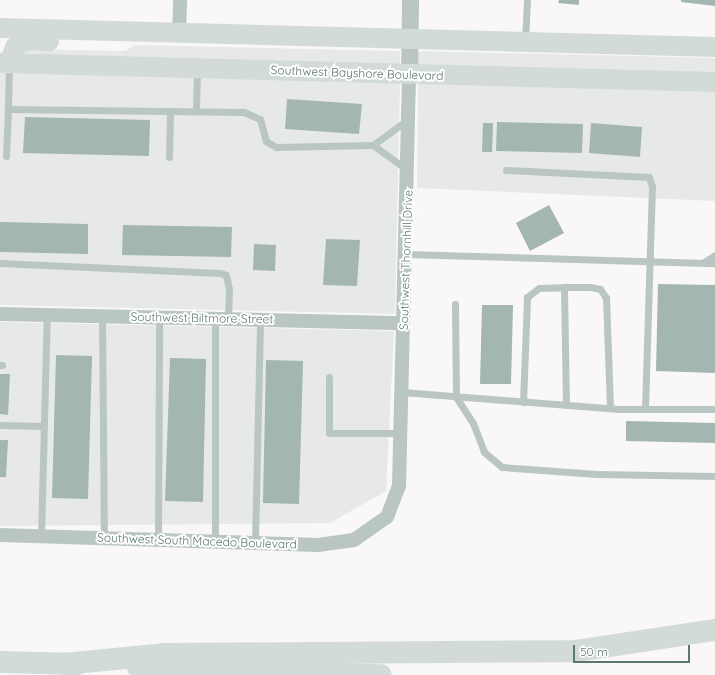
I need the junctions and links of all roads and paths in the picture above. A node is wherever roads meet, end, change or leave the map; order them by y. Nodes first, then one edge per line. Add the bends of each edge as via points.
1 (180, 0) edge
2 (410, 0) edge
3 (527, 0) edge
4 (0, 28) edge
5 (137, 32) junction
6 (179, 33) junction
7 (409, 37) junction
8 (525, 41) junction
9 (715, 46) edge
10 (5, 63) edge
11 (197, 68) junction
12 (409, 75) junction
13 (715, 82) edge
14 (8, 109) junction
15 (196, 111) junction
16 (170, 112) junction
17 (409, 118) junction
18 (373, 145) junction
19 (6, 156) dead end
20 (169, 157) dead end
21 (506, 170) dead end
22 (408, 171) junction
23 (406, 254) junction
24 (715, 255) edge
25 (647, 261) junction
26 (704, 262) junction
27 (0, 263) edge
28 (715, 263) edge
29 (564, 288) junction
30 (455, 304) dead end
31 (0, 314) edge
32 (47, 315) junction
33 (102, 316) junction
34 (159, 317) junction
35 (221, 318) junction
36 (260, 319) junction
37 (403, 322) junction
38 (329, 377) dead end
39 (402, 392) junction
40 (456, 397) junction
41 (523, 402) junction
42 (566, 405) junction
43 (610, 408) junction
44 (645, 409) junction
45 (715, 409) edge
46 (0, 426) edge
47 (42, 426) junction
48 (401, 433) junction
49 (715, 476) edge
50 (387, 518) joint
51 (0, 536) edge
52 (41, 537) junction
53 (104, 539) junction
54 (158, 540) junction
55 (215, 542) junction
56 (255, 543) junction
57 (715, 630) edge
58 (0, 662) edge
59 (64, 664) junction
60 (381, 675) edge

1 - 6 street
2 - 7 street, Southwest Thornhill Drive
3 - 8 lane
4 - 5 main road
5 - 6 main road
5 - 10 main road via 124,43 27,40 15,47
6 - 7 main road
7 - 8 main road
7 - 12 street, Southwest Thornhill Drive
8 - 9 main road
10 - 11 main road, Southwest Bayshore Boulevard
10 - 14 lane
11 - 12 main road, Southwest Bayshore Boulevard
11 - 15 lane
12 - 13 main road, Southwest Bayshore Boulevard
12 - 17 street, Southwest Thornhill Drive
14 - 16 lane
14 - 19 lane
15 - 16 lane
15 - 18 lane via 253,115 260,119 266,141 276,147
16 - 20 lane
17 - 18 lane
17 - 22 street, Southwest Thornhill Drive
18 - 22 lane via 395,158
21 - 25 lane via 649,177 652,186
22 - 23 street, Southwest Thornhill Drive
23 - 25 lane
23 - 37 street, Southwest Thornhill Drive
24 - 26 lane
25 - 26 lane
25 - 44 lane
26 - 28 lane
27 - 35 lane via 220,273 226,275 229,289
29 - 41 lane via 538,288 527,297
29 - 42 lane
29 - 43 lane via 590,287 604,293
30 - 40 lane
31 - 32 street, Southwest Biltmore Street
32 - 33 street, Southwest Biltmore Street
32 - 47 lane
33 - 34 street, Southwest Biltmore Street
33 - 53 lane
34 - 35 street, Southwest Biltmore Street
34 - 54 lane
35 - 36 street, Southwest Biltmore Street
35 - 55 lane
36 - 37 street, Southwest Biltmore Street
36 - 56 lane
37 - 39 street, Southwest Thornhill Drive
38 - 48 lane via 329,433
39 - 40 lane
39 - 48 street, Southwest Thornhill Drive
40 - 41 lane
40 - 49 lane via 474,423 484,452 502,466 597,474
41 - 42 lane
42 - 43 lane
43 - 44 lane
44 - 45 lane
46 - 47 lane
47 - 52 lane
48 - 50 street, Southwest Thornhill Drive via 399,486
50 - 56 street, Southwest South Macedo Boulevard via 354,540 318,545
51 - 52 street, Southwest South Macedo Boulevard
52 - 53 street, Southwest South Macedo Boulevard
53 - 54 street, Southwest South Macedo Boulevard
54 - 55 street, Southwest South Macedo Boulevard
55 - 56 street, Southwest South Macedo Boulevard
57 - 59 highway via 576,651 166,654
58 - 59 highway
59 - 60 highway

